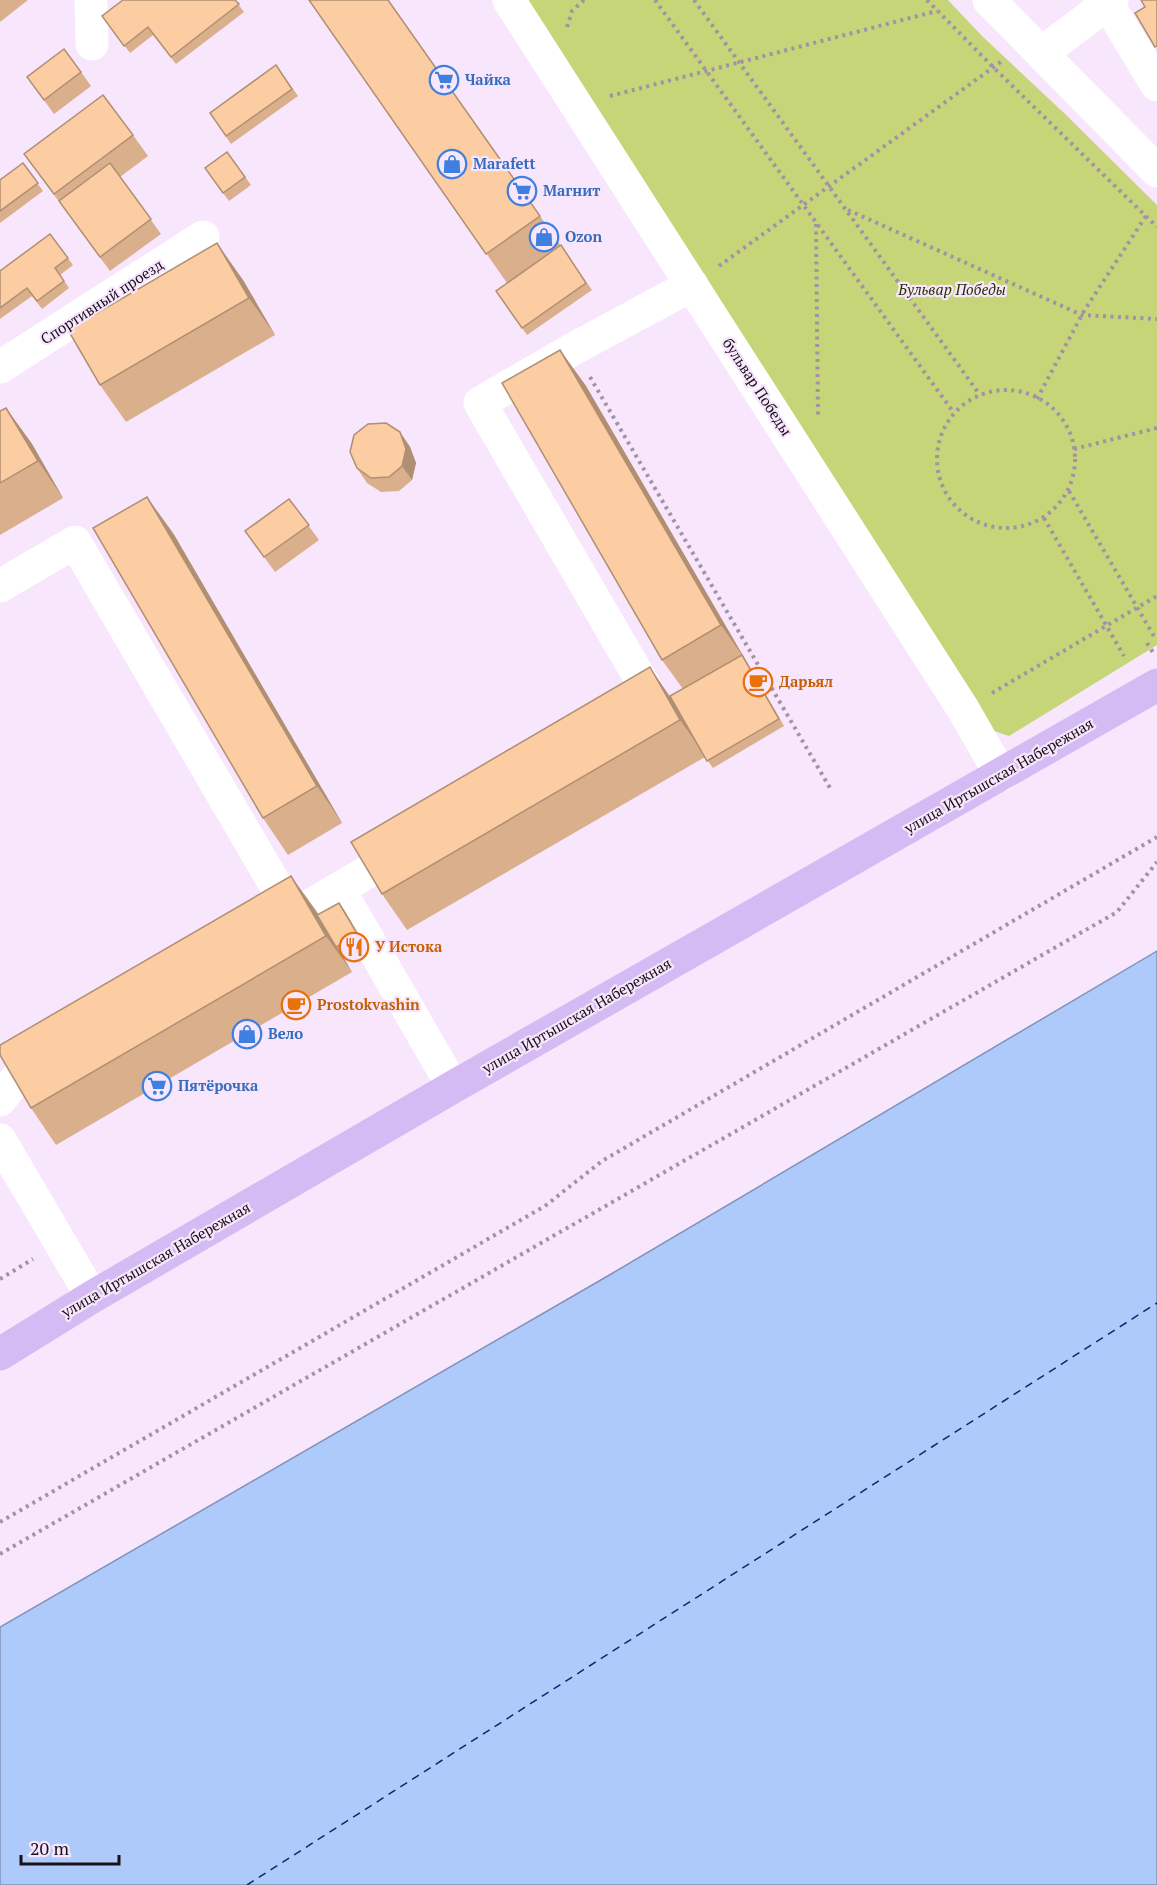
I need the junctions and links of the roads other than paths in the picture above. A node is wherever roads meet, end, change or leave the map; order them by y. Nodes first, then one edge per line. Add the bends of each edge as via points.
1 (91, 0) edge
2 (509, 0) edge
3 (989, 0) edge
4 (1109, 2) edge
5 (92, 44) dead end
6 (1036, 47) junction
7 (1157, 85) edge
8 (1157, 171) edge
9 (203, 237) dead end
10 (692, 285) junction
11 (0, 367) edge
12 (0, 586) edge
13 (1157, 685) edge
14 (625, 722) edge
15 (1001, 775) junction
16 (431, 835) edge
17 (339, 889) junction
18 (293, 915) junction
19 (253, 939) edge
20 (80, 1040) edge
21 (8, 1075) edge
22 (453, 1087) junction
23 (0, 1140) edge
24 (92, 1297) junction
25 (0, 1354) edge

1 - 5 street
2 - 10 street, бульвар Победы
3 - 6 street
4 - 6 street
4 - 7 street
6 - 8 street
9 - 11 street, Спортивный проезд
10 - 14 street via 480,403 655,704
10 - 15 street, бульвар Победы via 963,709
12 - 18 street via 75,542
13 - 15 main road, улица Иртышская Набережная
15 - 22 main road, улица Иртышская Набережная
16 - 17 street
17 - 18 street
17 - 22 street
18 - 19 street
20 - 21 street
22 - 24 main road, улица Иртышская Набережная
23 - 24 street
24 - 25 main road, улица Иртышская Набережная

